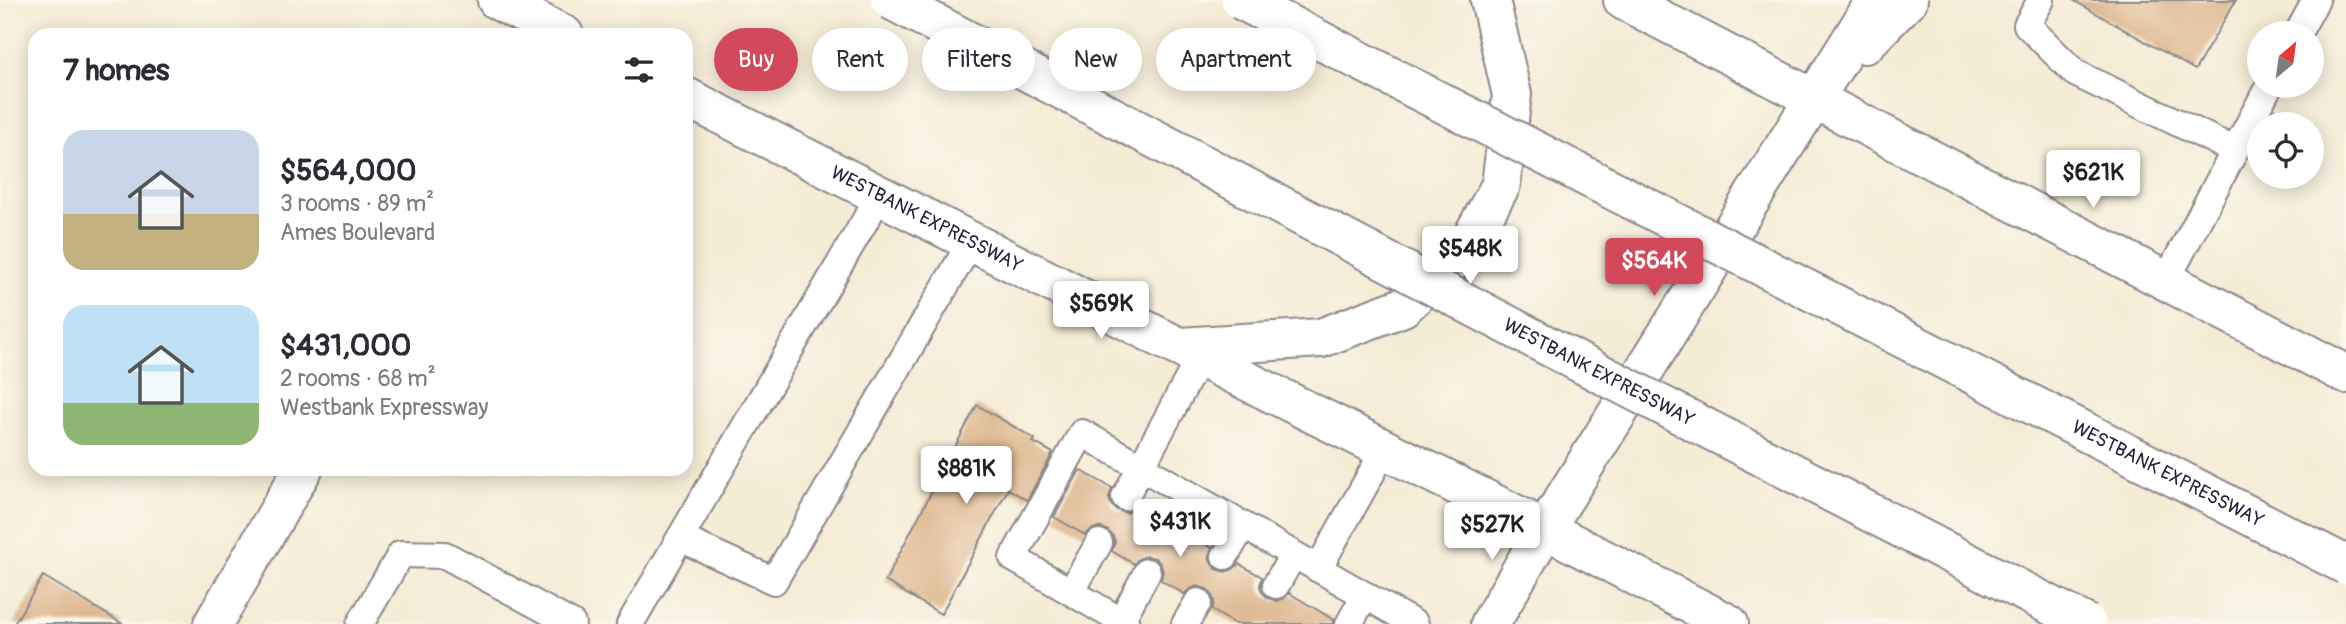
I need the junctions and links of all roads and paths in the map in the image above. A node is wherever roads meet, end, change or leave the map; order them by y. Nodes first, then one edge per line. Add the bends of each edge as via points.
1 (497, 0) edge
2 (891, 0) edge
3 (1241, 0) edge
4 (1490, 0) edge
5 (1623, 0) edge
6 (1876, 0) edge
7 (1908, 0) edge
8 (2041, 0) edge
9 (2316, 0) edge
10 (2305, 21) edge
11 (548, 28) edge
12 (1813, 98) junction
13 (2262, 98) edge
14 (693, 101) edge
15 (2234, 150) junction
16 (880, 195) junction
17 (971, 242) junction
18 (2166, 281) junction
19 (1189, 352) junction
20 (2346, 374) edge
21 (1385, 449) junction
22 (1141, 468) junction
23 (299, 476) edge
24 (1191, 496) junction
25 (1125, 497) dead end
26 (1175, 526) dead end
27 (1242, 526) junction
28 (1545, 529) junction
29 (680, 538) junction
30 (1099, 544) dead end
31 (1225, 555) dead end
32 (1293, 555) junction
33 (2346, 565) edge
34 (1318, 569) junction
35 (1147, 572) dead end
36 (1276, 585) dead end
37 (1071, 592) junction
38 (1365, 596) junction
39 (1123, 622) edge
40 (213, 624) edge
41 (360, 624) edge
42 (572, 624) edge
43 (630, 624) edge
44 (1349, 624) edge
45 (1415, 624) edge
46 (1490, 624) edge
47 (1729, 624) edge
48 (2087, 624) edge

1 - 11 main road
2 - 48 main road, WESTBANK EXPRESSWAY, bridge
3 - 33 main road, WESTBANK EXPRESSWAY, bridge
4 - 19 main road via 1512,95 1501,185 1465,250 1403,307 1321,338
5 - 12 main road
6 - 12 main road
7 - 12 main road
8 - 15 lane via 2027,25 2075,73
9 - 10 lane
12 - 18 main road
12 - 28 main road
13 - 15 lane
14 - 16 main road, WESTBANK EXPRESSWAY
15 - 18 lane
16 - 17 main road, WESTBANK EXPRESSWAY
16 - 29 lane
17 - 19 main road, WESTBANK EXPRESSWAY
17 - 29 lane via 774,580
18 - 20 main road
19 - 21 main road, WESTBANK EXPRESSWAY
19 - 22 lane
21 - 28 main road, WESTBANK EXPRESSWAY
21 - 34 lane
22 - 24 lane
22 - 25 lane
22 - 37 lane via 1082,433 1013,558
23 - 40 main road
24 - 26 lane
24 - 27 lane
27 - 31 lane
27 - 32 lane
28 - 46 main road
28 - 47 main road, WESTBANK EXPRESSWAY
29 - 43 lane
30 - 37 lane
32 - 34 lane
32 - 36 lane
34 - 38 lane
35 - 39 lane
37 - 39 lane
38 - 44 lane
38 - 45 lane
41 - 42 lane via 401,555 445,555

